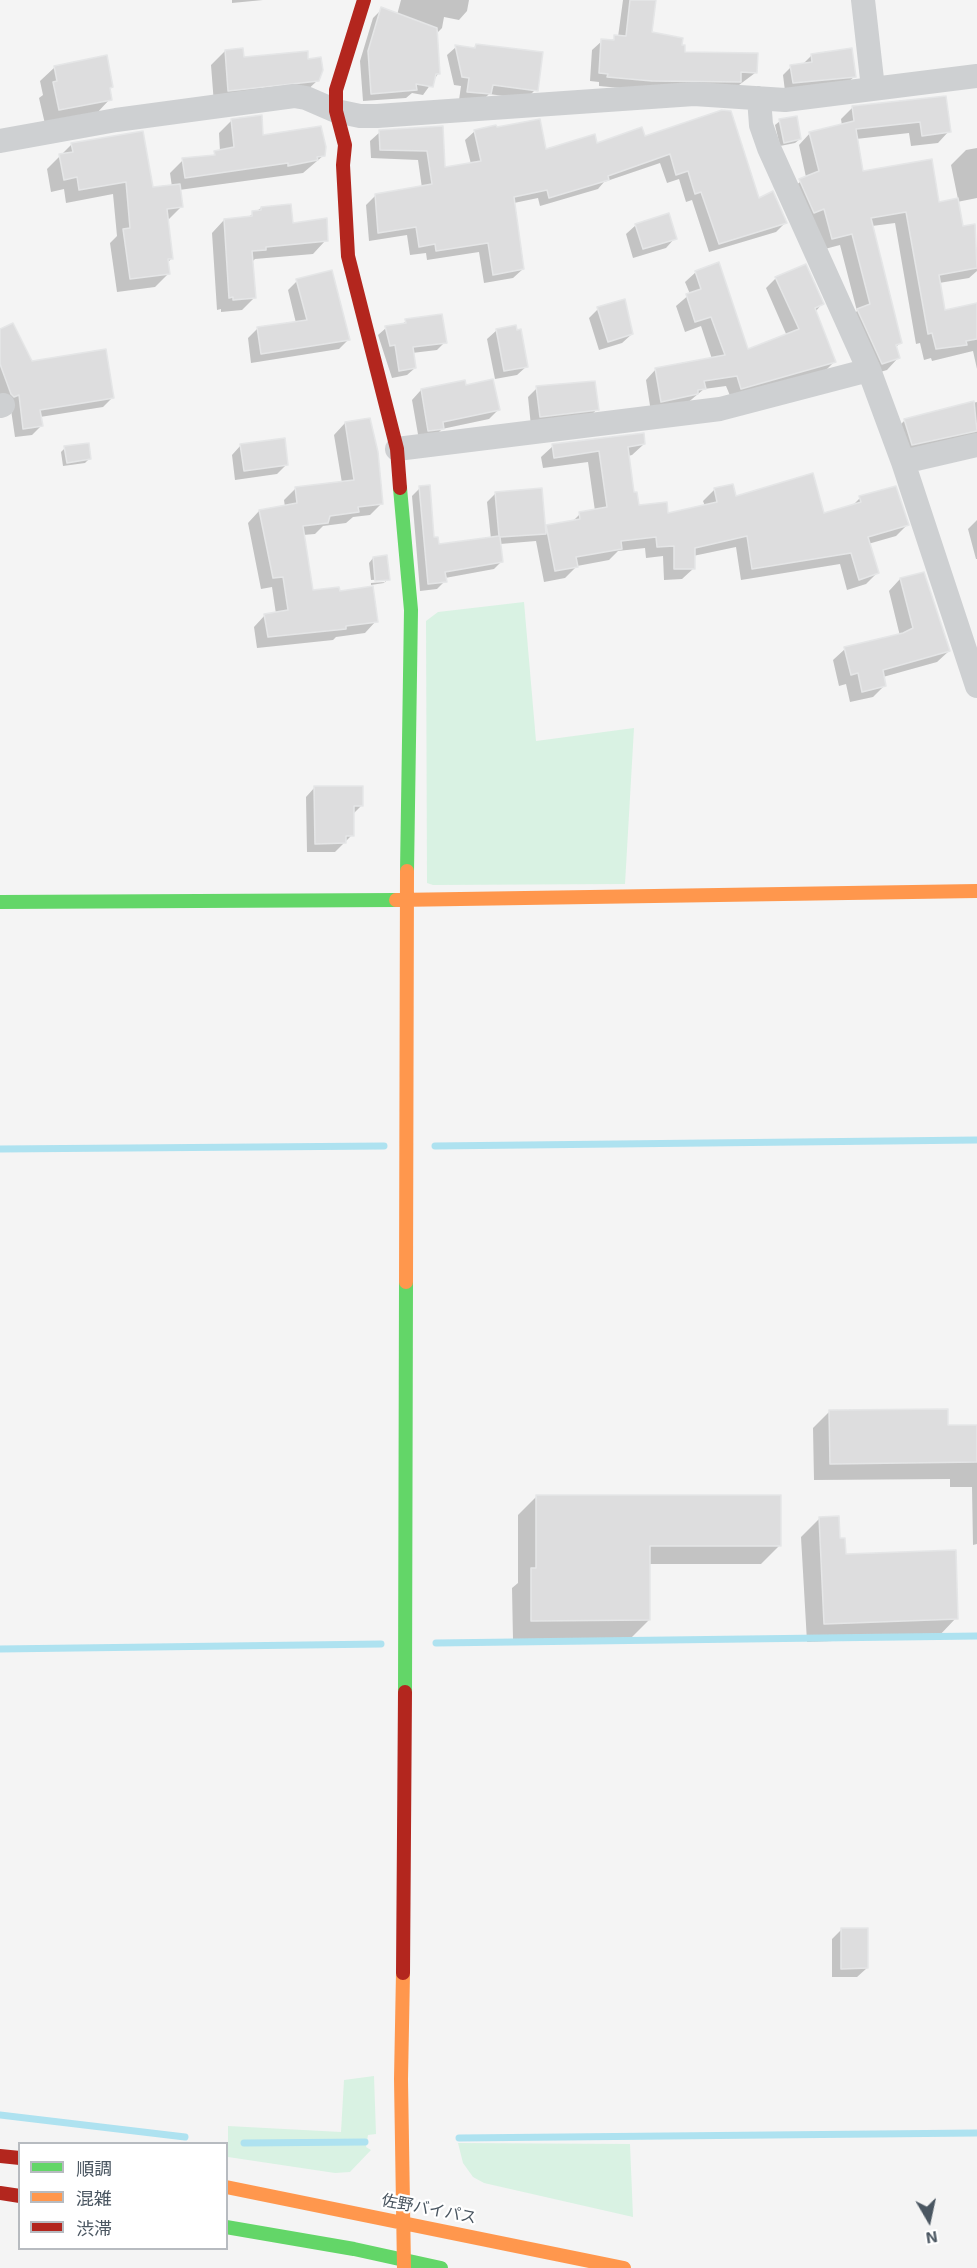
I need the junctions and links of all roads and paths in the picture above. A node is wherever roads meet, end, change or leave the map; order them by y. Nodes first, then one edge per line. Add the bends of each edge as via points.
1 (364, 0) edge
2 (863, 0) edge
3 (977, 76) edge
4 (873, 88) junction
5 (759, 98) junction
6 (336, 111) junction
7 (0, 141) edge
8 (869, 370) junction
9 (977, 445) edge
10 (397, 449) junction
11 (903, 462) junction
12 (977, 686) edge
13 (977, 891) edge
14 (406, 900) junction
15 (0, 902) edge
16 (0, 2156) edge
17 (18, 2158) edge
18 (228, 2187) edge
19 (0, 2193) edge
20 (18, 2196) edge
21 (405, 2222) junction
22 (228, 2228) edge
23 (404, 2265) edge
24 (441, 2268) edge
25 (624, 2268) edge

1 - 6 main road via 336,90
2 - 4 street
3 - 4 street
4 - 5 street via 785,100
5 - 6 street via 674,95 377,116
5 - 8 street via 761,125 769,148
6 - 7 street via 294,96 116,120
6 - 10 main road via 345,145 348,256
8 - 10 street via 720,408
8 - 11 street
9 - 11 street
10 - 14 main road via 411,610
11 - 12 street
13 - 14 main road
14 - 15 main road
14 - 21 main road via 405,1897 401,2079
16 - 17 main road
18 - 21 main road, 佐野バイパス
19 - 20 main road
21 - 23 main road
21 - 25 main road, 佐野バイパス
22 - 23 main road via 354,2248
23 - 24 main road

